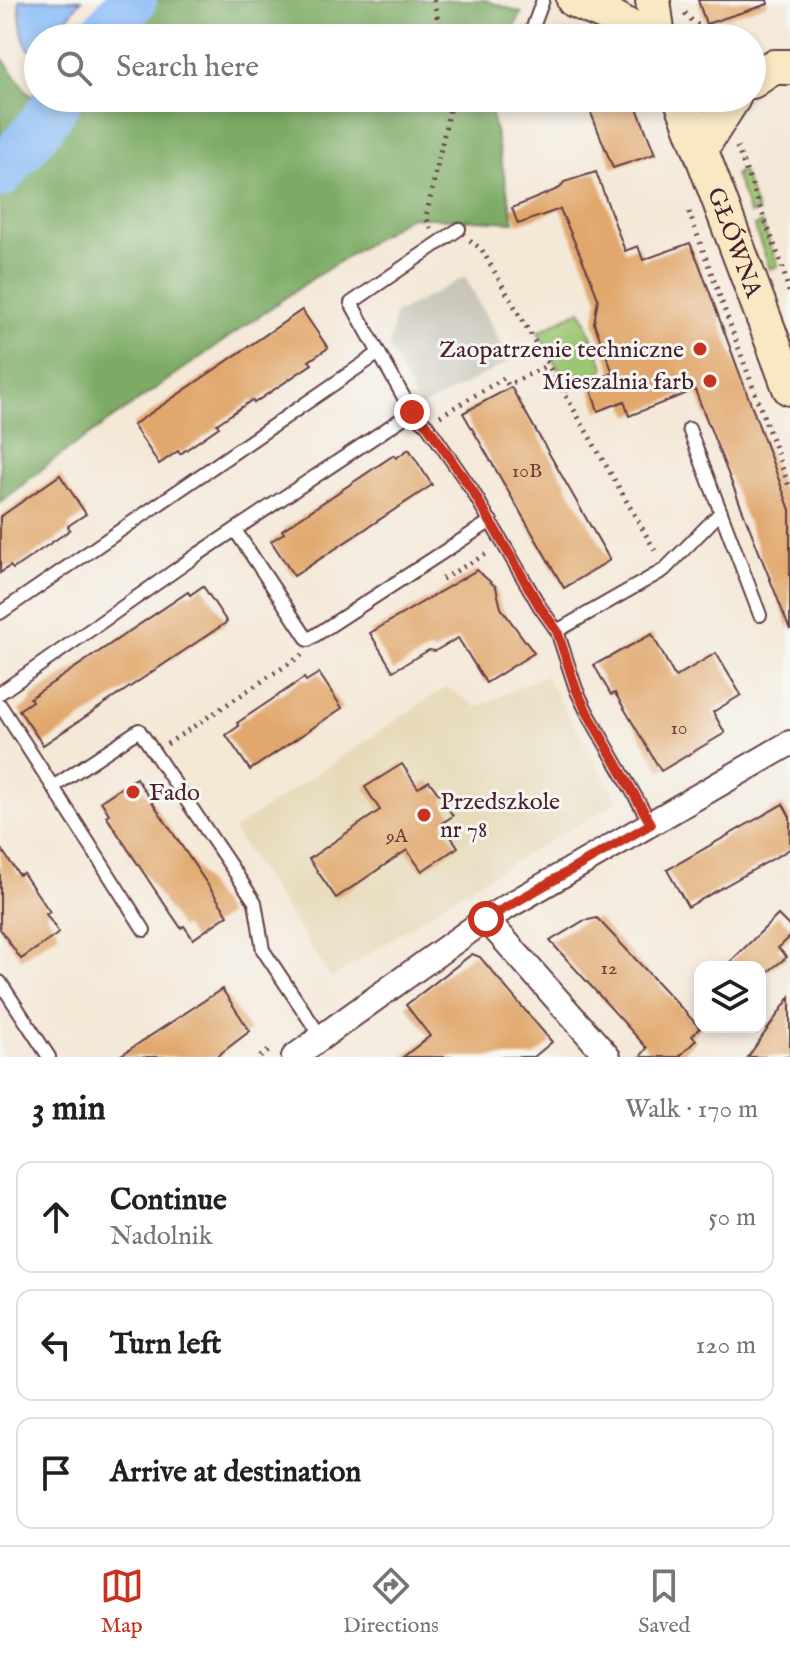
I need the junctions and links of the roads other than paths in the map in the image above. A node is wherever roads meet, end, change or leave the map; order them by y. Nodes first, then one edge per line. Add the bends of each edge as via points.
1 (543, 0) edge
2 (574, 0) edge
3 (534, 24) edge
4 (624, 24) edge
5 (687, 112) edge
6 (724, 112) edge
7 (701, 148) junction
8 (459, 229) road end
9 (379, 353) junction
10 (790, 388) edge
11 (412, 412) junction
12 (689, 429) dead end
13 (721, 512) junction
14 (491, 521) junction
15 (235, 530) junction
16 (0, 613) edge
17 (760, 615) dead end
18 (557, 631) junction
19 (0, 693) edge
20 (0, 705) edge
21 (790, 743) edge
22 (53, 787) junction
23 (651, 824) junction
24 (486, 919) junction
25 (144, 930) dead end
26 (0, 982) edge
27 (321, 1037) junction
28 (49, 1057) edge
29 (294, 1057) edge
30 (608, 1057) edge

1 - 3 lane
2 - 4 street
5 - 7 street, GŁÓWNA
6 - 7 street
7 - 10 street, GŁÓWNA via 776,338
8 - 9 lane via 351,303
9 - 11 lane
9 - 16 lane
11 - 14 lane via 427,425
11 - 15 lane
12 - 13 lane
13 - 17 lane
13 - 18 lane via 666,568
14 - 15 lane via 308,640
14 - 18 lane
15 - 19 lane
18 - 23 lane via 586,710
20 - 22 lane
21 - 23 street
22 - 25 lane
22 - 27 lane via 139,730 255,902 263,950
23 - 24 street
24 - 27 street
24 - 30 street
26 - 28 lane
27 - 29 street

